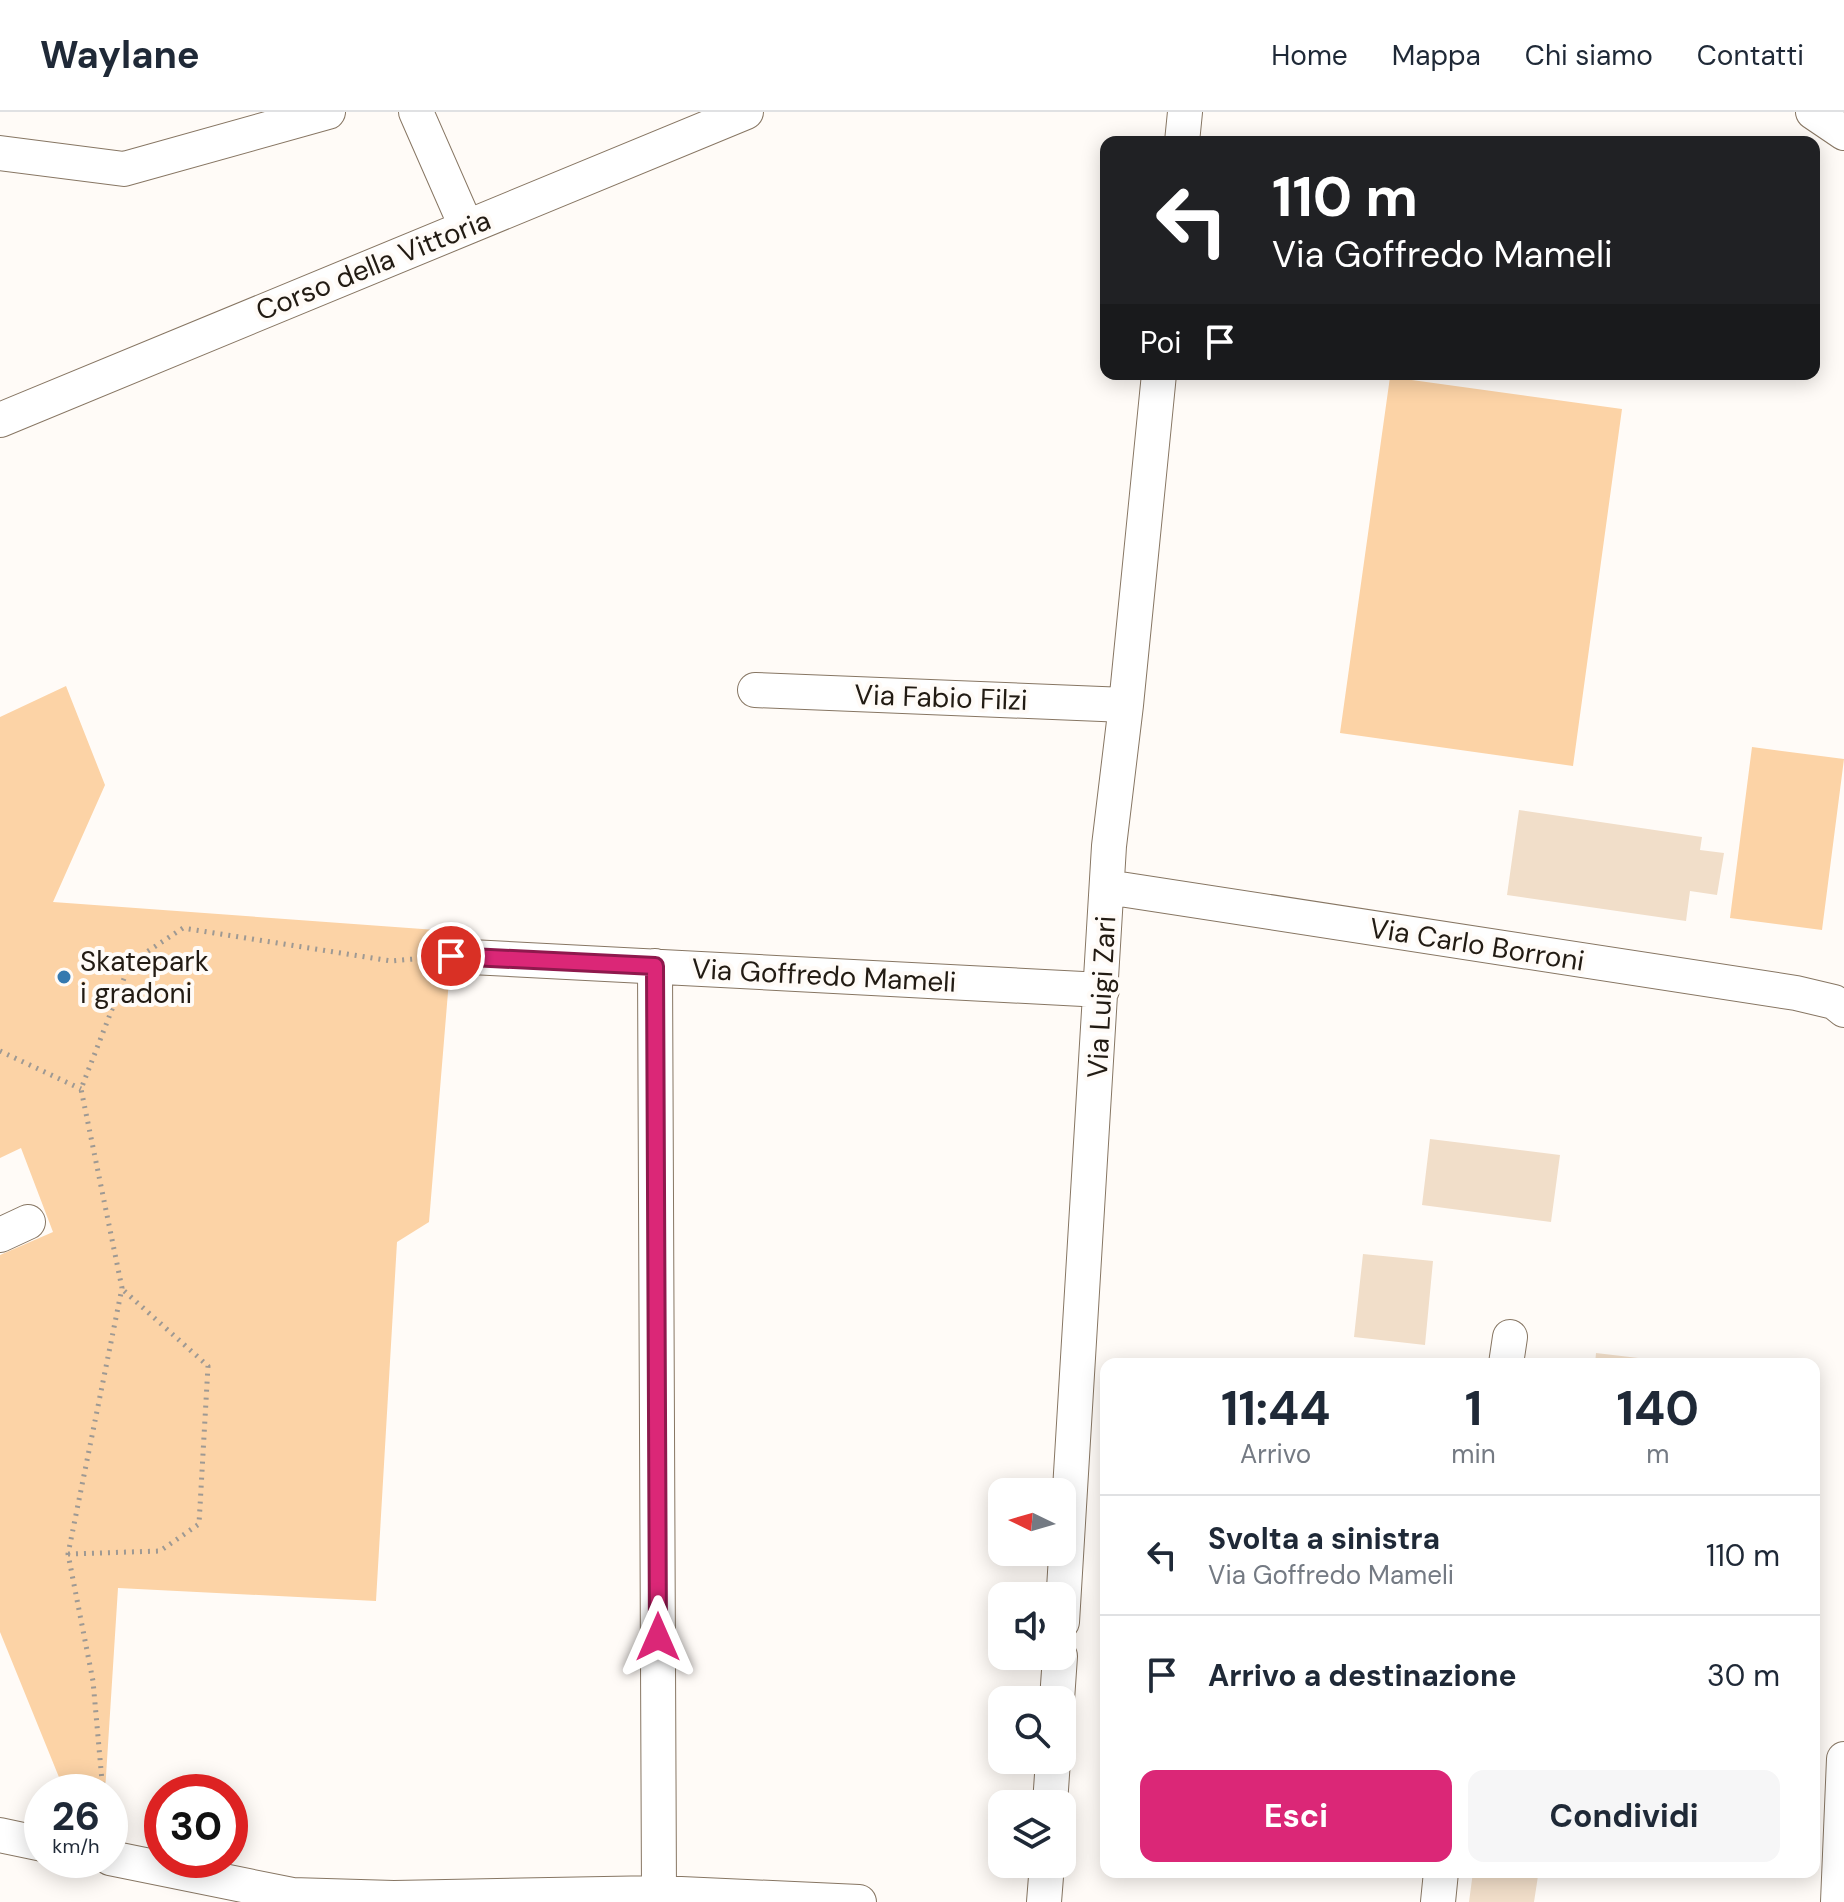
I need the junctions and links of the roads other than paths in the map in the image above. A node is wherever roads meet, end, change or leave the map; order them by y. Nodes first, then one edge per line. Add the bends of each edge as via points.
1 (328, 112) edge
2 (416, 112) edge
3 (746, 112) edge
4 (1185, 112) edge
5 (1183, 136) edge
6 (0, 153) edge
7 (466, 226) junction
8 (1158, 380) edge
9 (0, 420) edge
10 (755, 690) dead end
11 (1126, 705) junction
12 (1107, 887) junction
13 (451, 956) road end
14 (655, 966) junction
15 (1102, 990) junction
16 (1844, 1010) edge
17 (1065, 1582) edge
18 (1844, 1759) edge
19 (1843, 1818) edge
20 (0, 1835) edge
21 (24, 1840) edge
22 (128, 1862) edge
23 (1046, 1878) edge
24 (1440, 1878) edge
25 (659, 1893) junction
26 (394, 1900) edge
27 (859, 1902) edge
28 (1044, 1902) edge
29 (1438, 1902) edge
30 (1838, 1902) edge

1 - 6 street via 124,169
2 - 7 street
3 - 7 street, Corso della Vittoria
4 - 5 street
7 - 9 street, Corso della Vittoria
8 - 11 street, Via Luigi Zari
10 - 11 street, Via Fabio Filzi
11 - 12 street, Via Luigi Zari
12 - 15 street, Via Luigi Zari
12 - 16 street, Via Carlo Borroni via 1796,993 1834,1002
13 - 14 street, Via Goffredo Mameli
14 - 15 street, Via Goffredo Mameli
14 - 25 street
15 - 17 street, Via Luigi Zari
18 - 19 street
19 - 30 street
20 - 21 street
22 - 26 street via 292,1895
23 - 28 street
24 - 29 street
25 - 26 street
25 - 27 street

